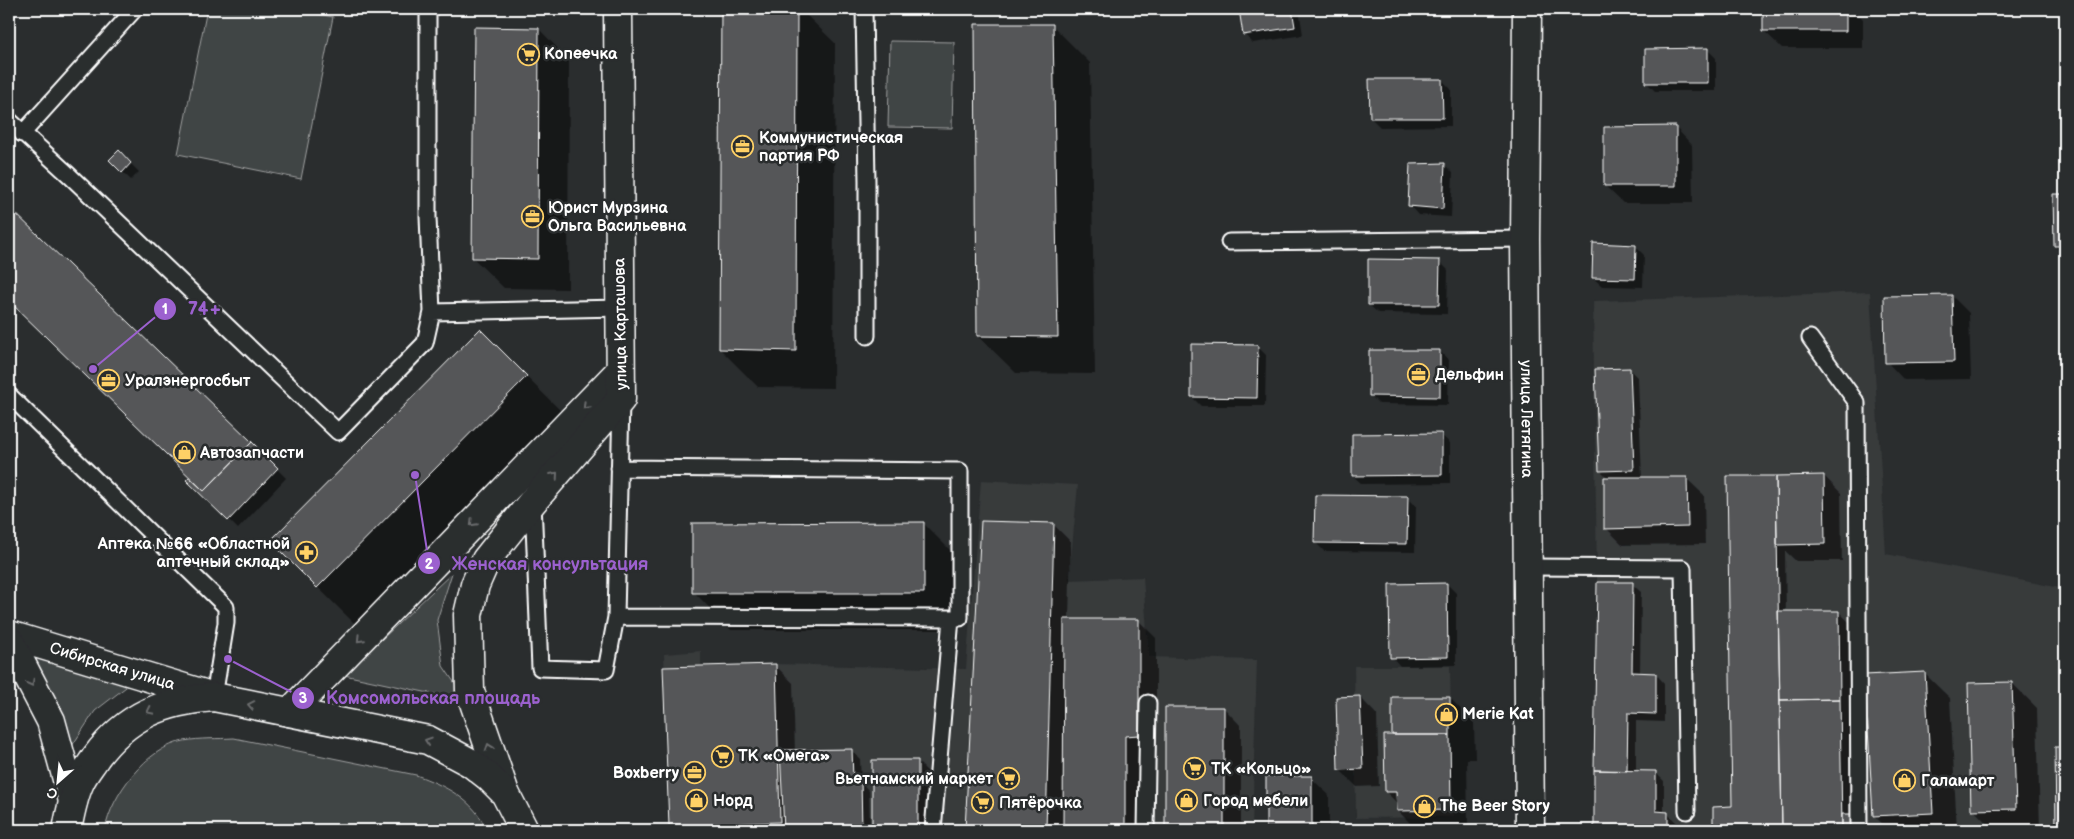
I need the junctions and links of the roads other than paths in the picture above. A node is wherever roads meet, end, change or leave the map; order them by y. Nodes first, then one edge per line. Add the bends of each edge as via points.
1 (136, 9) edge
2 (428, 9) edge
3 (618, 9) edge
4 (864, 9) edge
5 (1527, 9) edge
6 (9, 120) edge
7 (22, 134) junction
8 (1525, 239) junction
9 (1229, 242) dead end
10 (620, 308) junction
11 (432, 312) junction
12 (867, 336) dead end
13 (1810, 338) dead end
14 (620, 371) junction
15 (9, 395) edge
16 (621, 399) junction
17 (619, 468) junction
18 (533, 501) junction
19 (1529, 567) junction
20 (616, 616) junction
21 (950, 618) junction
22 (9, 635) edge
23 (9, 640) edge
24 (214, 697) junction
25 (1148, 703) dead end
26 (290, 712) junction
27 (505, 793) junction
28 (73, 801) junction
29 (1687, 811) dead end
30 (67, 830) edge
31 (524, 830) edge
32 (546, 830) edge
33 (933, 830) edge
34 (1146, 830) edge
35 (1530, 830) edge
36 (1859, 830) edge

1 - 7 lane
2 - 11 lane via 428,217
3 - 10 street, улица Карташова
4 - 12 lane
5 - 8 street, улица Летягина
6 - 7 lane
7 - 11 lane via 338,432 425,343
8 - 9 lane
8 - 19 street, улица Летягина
10 - 11 lane
10 - 14 street, улица Карташова
13 - 36 lane via 1857,404
14 - 16 street, улица Карташова
14 -> 26 street
15 - 24 lane via 226,607
16 - 17 lane
18 -> 16 street
17 - 20 lane
17 - 21 lane via 960,471 960,618
18 - 20 lane via 540,668 606,670
27 -> 18 street via 470,692 468,615 475,585 486,560
19 - 29 lane via 1683,568
19 - 35 street, улица Летягина
20 - 21 lane
21 - 33 lane
22 - 24 street, Сибирская улица
23 -> 28 street via 51,721
26 -> 24 street
24 -> 28 street via 186,699 160,706 122,728 91,764
25 - 34 lane
27 -> 26 street via 471,763 428,740
27 - 31 street
27 - 32 street
28 - 30 street

